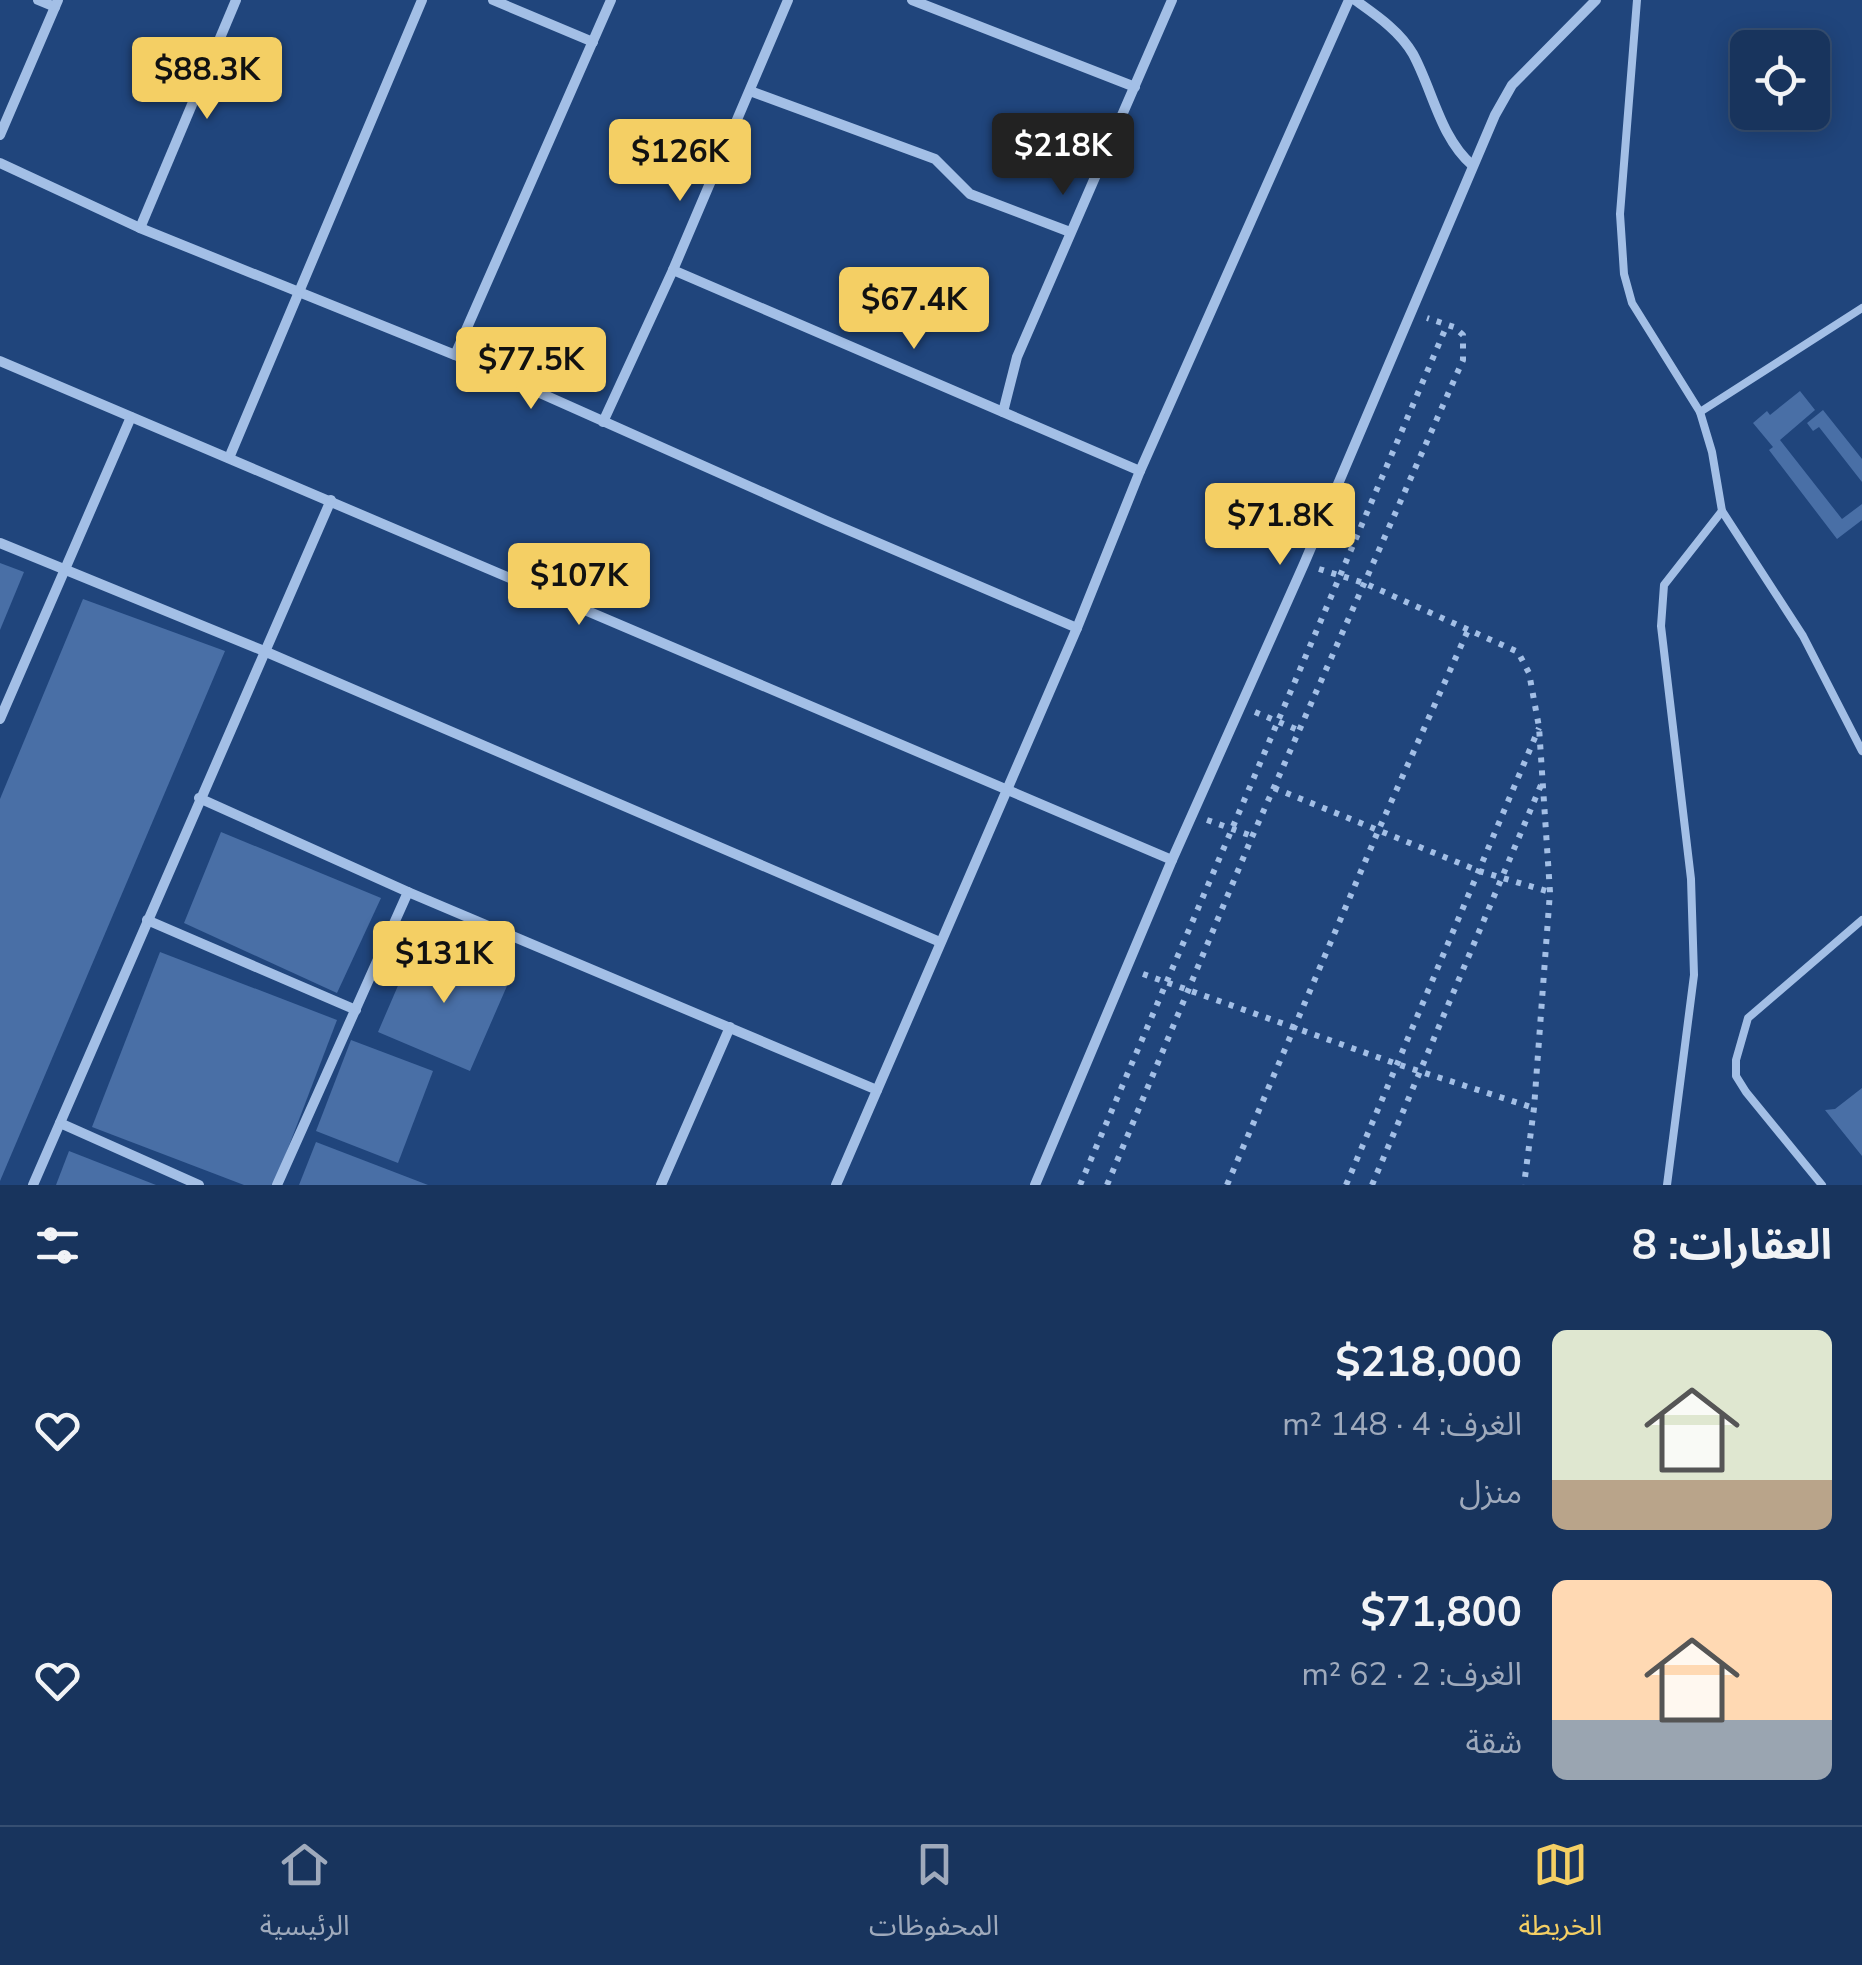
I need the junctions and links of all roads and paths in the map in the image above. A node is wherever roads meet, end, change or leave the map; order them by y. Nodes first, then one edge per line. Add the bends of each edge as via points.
1 (38, 0) edge
2 (236, 0) edge
3 (422, 0) edge
4 (493, 0) edge
5 (611, 0) edge
6 (788, 0) edge
7 (912, 0) edge
8 (1172, 0) edge
9 (1352, 0) edge
10 (1596, 0) edge
11 (1636, 0) edge
12 (56, 3) edge
13 (593, 42) junction
14 (1135, 87) junction
15 (750, 90) junction
16 (0, 135) edge
17 (0, 162) edge
18 (1472, 166) junction
19 (140, 228) junction
20 (1070, 232) junction
21 (674, 270) junction
22 (300, 291) junction
23 (1862, 308) edge
24 (1412, 313) junction
25 (1447, 325) junction
26 (455, 356) junction
27 (0, 361) edge
28 (1003, 412) junction
29 (1700, 412) junction
30 (131, 416) junction
31 (603, 422) junction
32 (229, 458) junction
33 (1140, 471) junction
34 (331, 500) junction
35 (1722, 511) junction
36 (0, 543) edge
37 (1304, 564) junction
38 (64, 570) junction
39 (1339, 576) junction
40 (1364, 583) junction
41 (1077, 628) junction
42 (1469, 628) junction
43 (264, 651) junction
44 (1240, 706) junction
45 (0, 719) edge
46 (1277, 721) junction
47 (1540, 727) junction
48 (1298, 730) junction
49 (1862, 751) edge
50 (1543, 781) junction
51 (1274, 788) junction
52 (1006, 791) junction
53 (199, 798) junction
54 (1192, 814) junction
55 (1232, 828) junction
56 (1379, 829) junction
57 (1252, 836) junction
58 (1172, 860) junction
59 (1479, 871) junction
60 (1502, 878) junction
61 (408, 892) junction
62 (1550, 892) junction
63 (147, 920) junction
64 (1862, 920) edge
65 (940, 942) junction
66 (1126, 968) junction
67 (1168, 983) junction
68 (1189, 991) junction
69 (356, 1010) junction
70 (730, 1027) junction
71 (1294, 1027) junction
72 (1397, 1064) junction
73 (1419, 1068) junction
74 (876, 1090) junction
75 (1534, 1108) junction
76 (60, 1123) junction
77 (33, 1185) edge
78 (199, 1185) edge
79 (278, 1185) edge
80 (661, 1185) edge
81 (836, 1185) edge
82 (1035, 1185) edge
83 (1080, 1185) edge
84 (1107, 1185) edge
85 (1227, 1185) edge
86 (1346, 1185) edge
87 (1372, 1185) edge
88 (1524, 1185) edge
89 (1666, 1185) edge
90 (1822, 1185) edge

1 - 12 street
2 - 19 street
3 - 22 street
4 - 13 street
5 - 13 street
6 - 15 street
7 - 14 street
8 - 14 street
9 - 18 street via 1412,52 1449,137
9 - 33 street
10 - 18 street via 1512,85
11 - 29 lane via 1620,214 1624,274 1632,303
12 - 16 street
13 - 26 street
14 - 20 street
15 - 20 street via 935,160 970,194
15 - 21 street
17 - 19 street
18 - 24 street
19 - 22 street
20 - 28 street via 1017,357
21 - 28 street
21 - 31 street
22 - 26 street
22 - 32 street
23 - 29 lane
24 - 25 path
24 - 37 street
25 - 39 path
25 - 40 path via 1463,335 1462,360
26 - 31 street
27 - 30 street
28 - 33 street
29 - 35 lane
30 - 32 street
30 - 38 street
31 - 41 street
32 - 34 street
33 - 41 street
34 - 43 street
34 - 52 street
35 - 49 lane via 1803,636
35 - 89 lane via 1664,585 1661,626 1691,879 1694,974
36 - 38 street
37 - 39 path
37 - 44 street
38 - 43 street
38 - 45 street
39 - 40 path
39 - 46 path
40 - 42 path
40 - 48 path
41 - 52 street
42 - 47 path via 1518,652
42 - 56 path
43 - 53 street
43 - 65 street
44 - 46 path
44 - 54 street
46 - 48 path
46 - 55 path
47 - 50 path
47 - 59 path
48 - 51 path
50 - 60 path
50 - 62 path
51 - 56 path
51 - 57 path
52 - 58 street
52 - 65 street
53 - 61 street
53 - 63 street
54 - 55 path
54 - 58 street
55 - 57 path
55 - 67 path
56 - 59 path
56 - 71 path
57 - 68 path
58 - 66 street
59 - 60 path
59 - 72 path
60 - 62 path
60 - 73 path
61 - 69 street
61 - 70 street
62 - 75 path
63 - 69 street
63 - 76 street
64 - 90 lane via 1748,1018 1736,1060 1746,1092
65 - 74 street
66 - 67 path
66 - 82 street
67 - 68 path
67 - 83 path
68 - 71 path
68 - 84 path
69 - 79 street
70 - 74 street
70 - 80 street
71 - 72 path
71 - 85 path
72 - 73 path
72 - 86 path
73 - 75 path
73 - 87 path
74 - 81 street
75 - 88 path
76 - 77 street
76 - 78 street

